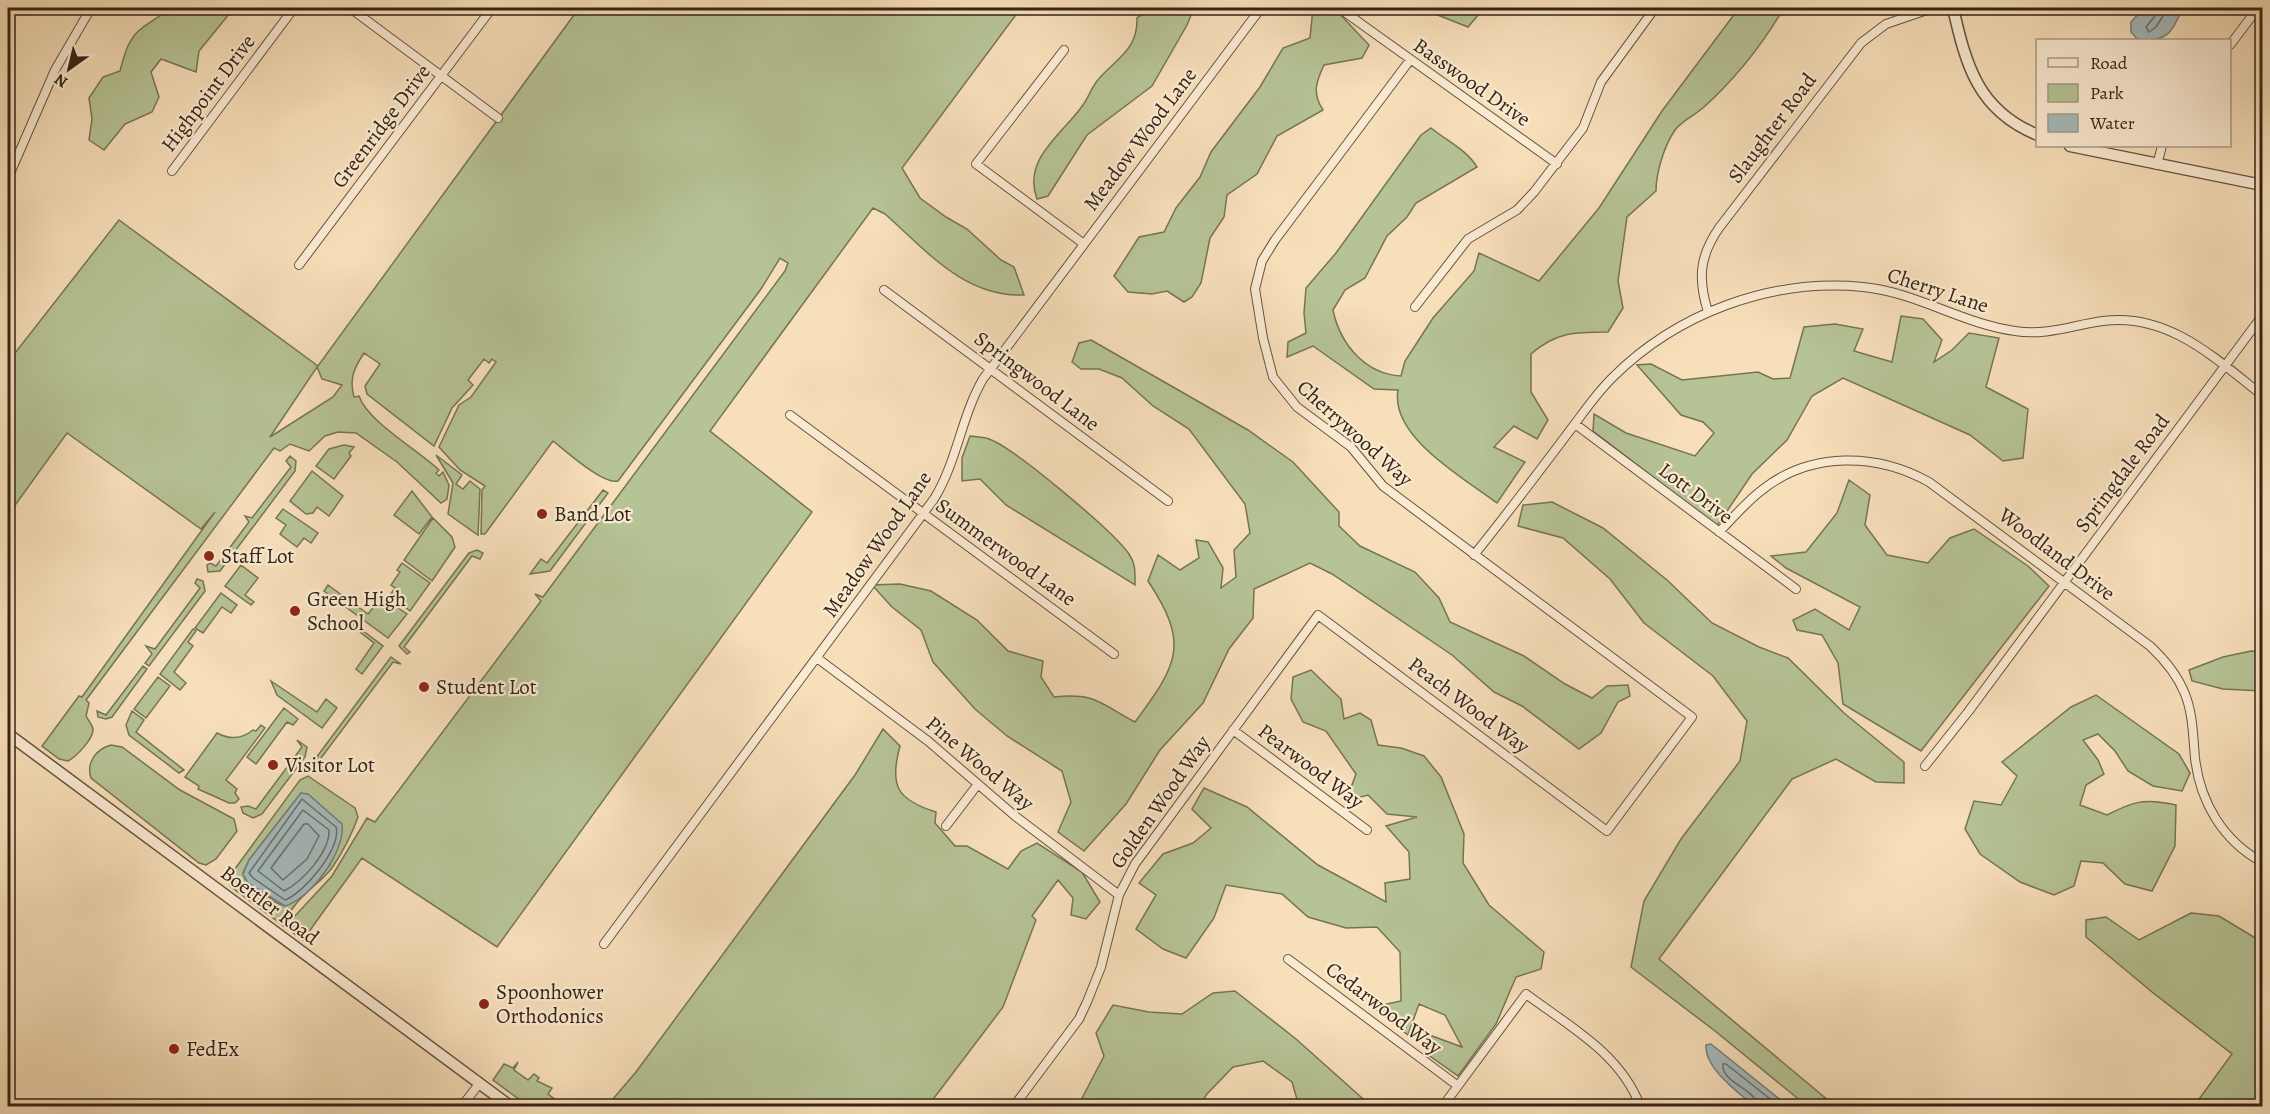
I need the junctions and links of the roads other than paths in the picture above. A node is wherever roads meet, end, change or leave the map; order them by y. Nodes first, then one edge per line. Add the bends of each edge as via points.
1 (91, 8) edge
2 (294, 8) edge
3 (350, 8) edge
4 (492, 8) edge
5 (1261, 8) edge
6 (1339, 8) edge
7 (1655, 8) edge
8 (1933, 8) edge
9 (1953, 8) edge
10 (2258, 8) edge
11 (2231, 42) edge
12 (1064, 50) dead end
13 (1410, 60) junction
14 (441, 76) junction
15 (498, 118) dead end
16 (2036, 134) edge
17 (2075, 147) edge
18 (2162, 147) edge
19 (1557, 164) junction
20 (2157, 165) junction
21 (172, 171) dead end
22 (8, 178) edge
23 (2262, 185) edge
24 (1084, 244) junction
25 (299, 265) dead end
26 (884, 290) dead end
27 (1415, 307) dead end
28 (1708, 312) junction
29 (2262, 316) edge
30 (2225, 366) junction
31 (990, 369) junction
32 (2262, 395) edge
33 (790, 415) dead end
34 (1575, 424) junction
35 (1168, 501) dead end
36 (924, 514) junction
37 (1719, 532) junction
38 (1474, 555) junction
39 (2065, 581) junction
40 (1796, 589) dead end
41 (1337, 630) joint
42 (1114, 654) dead end
43 (817, 658) junction
44 (1683, 709) joint
45 (1233, 730) junction
46 (8, 734) edge
47 (1925, 766) dead end
48 (978, 784) junction
49 (946, 826) dead end
50 (1367, 830) dead end
51 (2262, 862) edge
52 (1119, 895) junction
53 (604, 944) dead end
54 (1288, 959) dead end
55 (479, 1084) junction
56 (1458, 1086) junction
57 (462, 1107) edge
58 (510, 1107) edge
59 (1014, 1107) edge
60 (1443, 1107) edge
61 (1640, 1107) edge

1 - 22 street via 55,70
2 - 21 street, Highpoint Drive
3 - 14 street
4 - 14 street, Greenridge Drive
5 - 24 street, Meadow Wood Lane
6 - 13 street, Basswood Drive
7 - 19 street via 1601,82 1583,129
8 - 28 street, Slaughter Road via 1886,24 1860,43 1719,228 1706,249 1701,267
9 - 16 street via 1965,56 1978,87 2004,116
10 - 11 street
12 - 24 street via 976,164
13 - 19 street, Basswood Drive
13 - 38 street, Cherrywood Way via 1268,250 1257,273 1256,302 1271,370 1288,398 1351,447 1383,486
14 - 15 street
14 - 25 street, Greenridge Drive
17 - 20 street
18 - 20 street
19 - 27 street via 1517,210 1468,239
20 - 23 street
24 - 31 street, Meadow Wood Lane
26 - 31 street, Springwood Lane
28 - 30 street, Cherry Lane via 1787,289 1863,287 1902,295 2018,332 2047,332 2116,319 2144,321 2174,332
28 - 34 street, Cherry Lane via 1662,337 1632,361 1592,400
29 - 30 street, Springdale Road
30 - 32 street, Cherry Lane
30 - 39 street, Springdale Road
31 - 35 street, Springwood Lane
31 - 36 street, Meadow Wood Lane via 966,413 947,475
33 - 36 street, Summerwood Lane
34 - 37 street, Lott Drive
34 - 38 street, Cherry Lane
36 - 42 street, Summerwood Lane
36 - 43 street, Meadow Wood Lane
37 - 39 street, Woodland Drive via 1763,489 1786,475 1832,461 1869,461 1901,468 1929,482
37 - 40 street, Lott Drive
38 - 44 street, Cherrywood Way
39 - 47 street, Springdale Road
39 - 51 street, Woodland Drive via 2150,646 2172,668 2187,700 2206,801 2232,839
41 - 44 street, Peach Wood Way via 1607,831 1692,717
41 - 45 street, Golden Wood Way via 1318,615
43 - 48 street, Pine Wood Way via 928,741
43 - 53 street, Meadow Wood Lane
45 - 50 street, Pearwood Way
45 - 52 street, Golden Wood Way via 1142,854
46 - 55 street, Boettler Road
48 - 49 street
48 - 52 street, Pine Wood Way via 1040,837
52 - 59 street, Golden Wood Way via 1101,967 1087,1002
54 - 56 street, Cedarwood Way
55 - 57 street
55 - 58 street, Boettler Road
56 - 60 street
56 - 61 street via 1526,994 1609,1057 1624,1074

